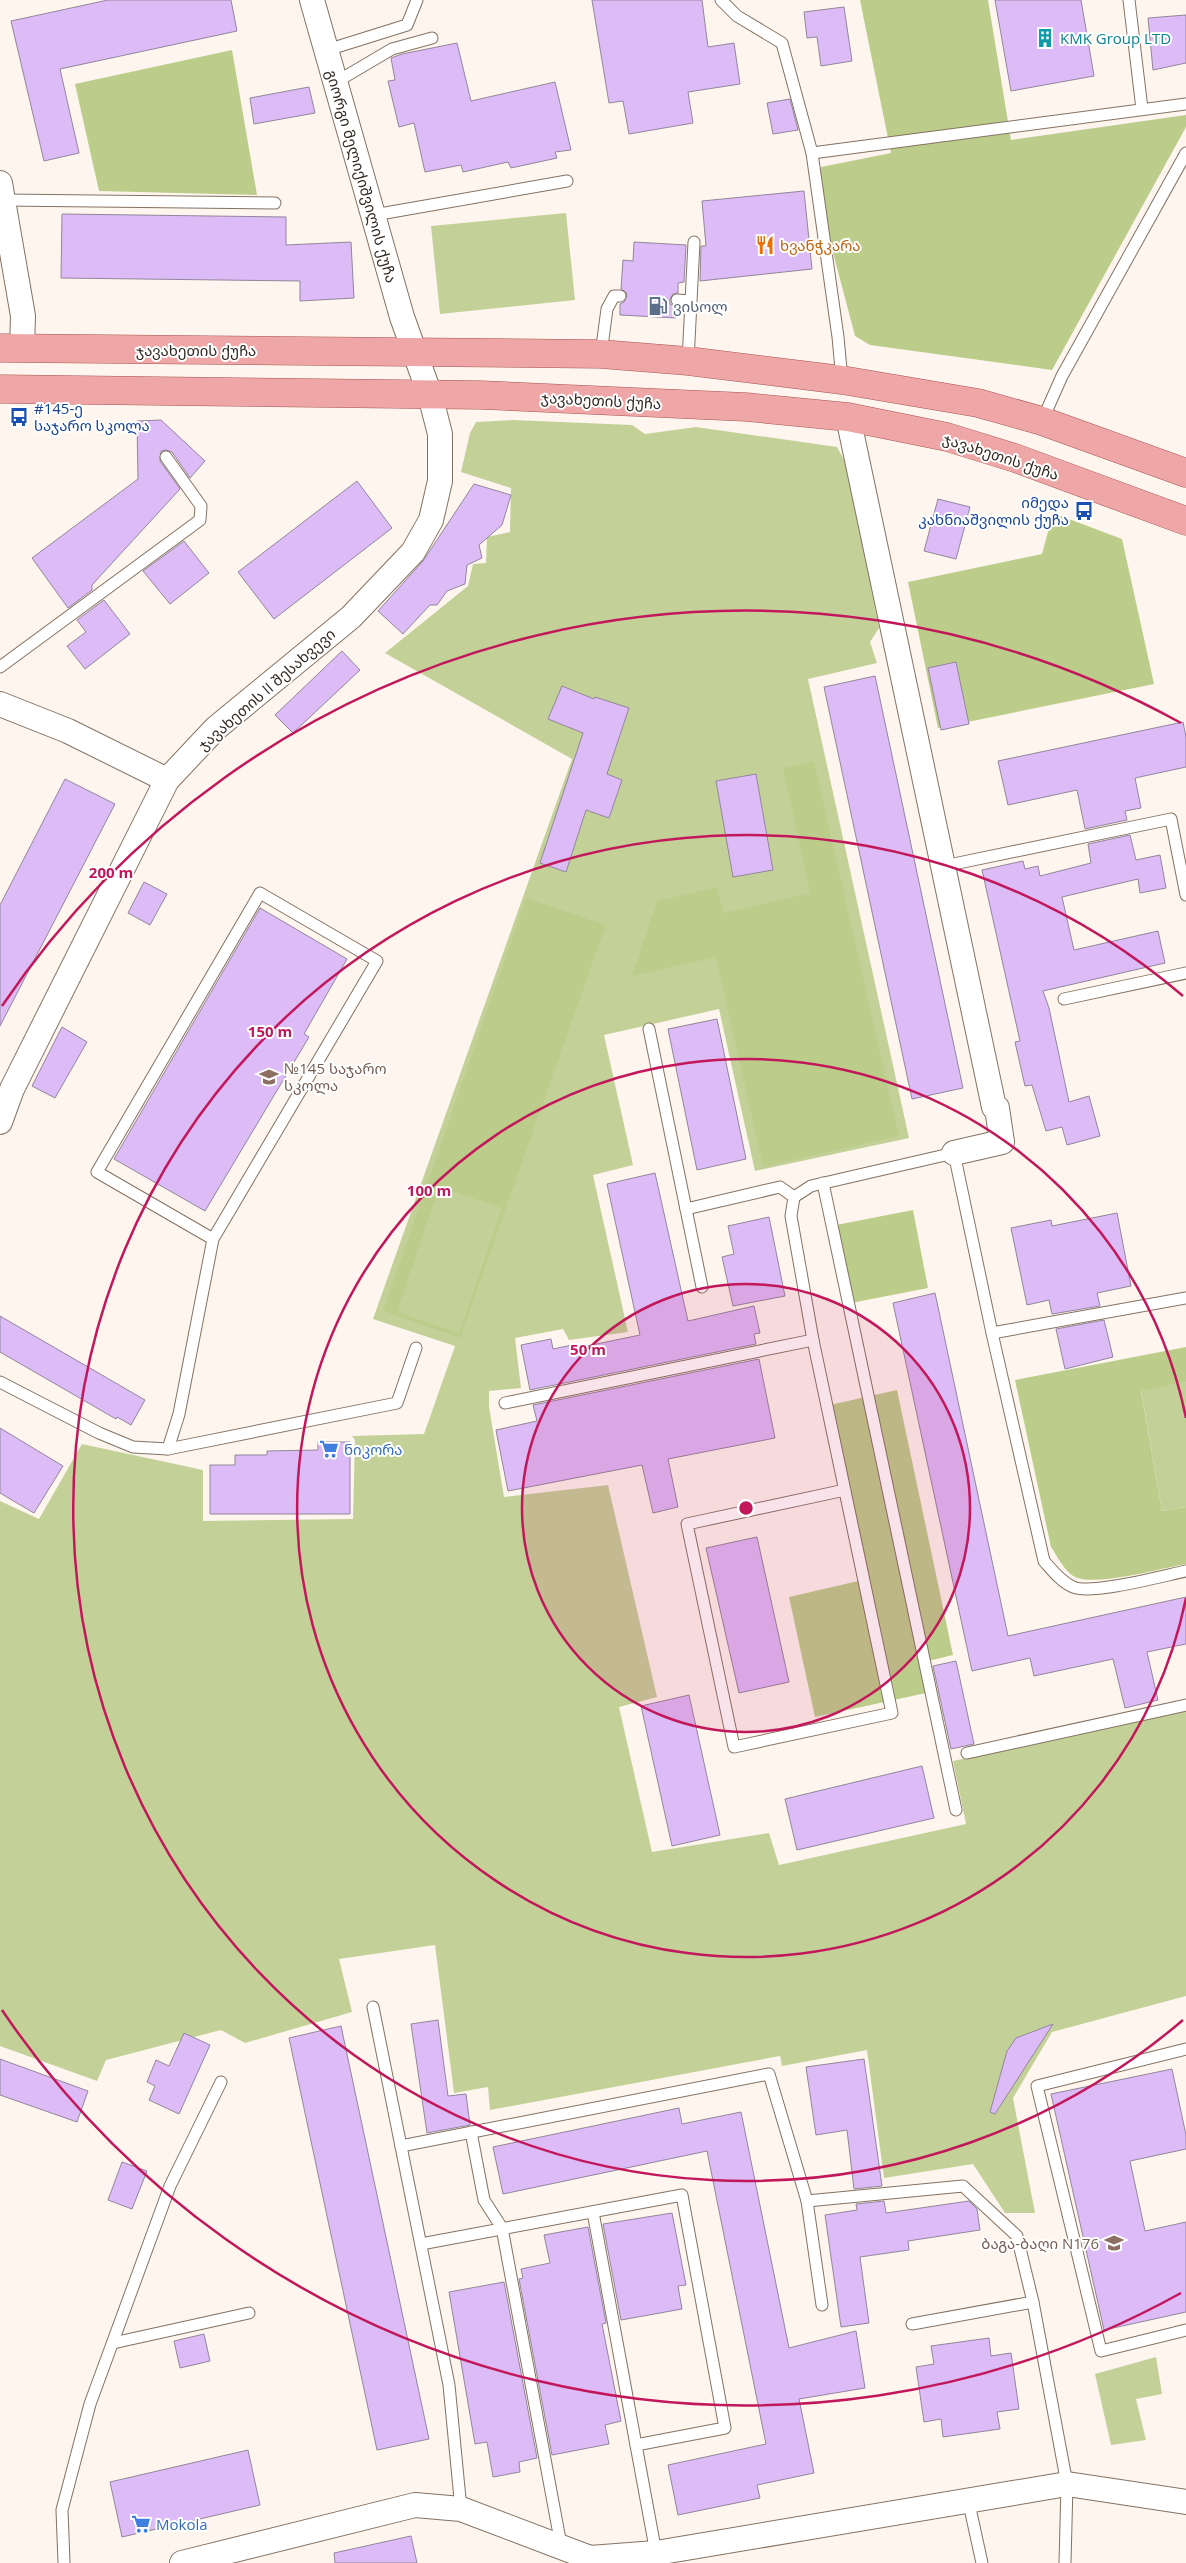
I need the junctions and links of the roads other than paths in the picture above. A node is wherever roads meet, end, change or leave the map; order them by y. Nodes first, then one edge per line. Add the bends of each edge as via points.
1 (312, 0) edge
2 (416, 0) edge
3 (721, 0) edge
4 (1129, 0) edge
5 (432, 38) dead end
6 (327, 50) junction
7 (336, 82) junction
8 (1186, 104) edge
9 (1142, 109) junction
10 (812, 153) junction
11 (1186, 153) edge
12 (567, 180) dead end
13 (2, 192) edge
14 (275, 204) dead end
15 (374, 215) junction
16 (694, 242) dead end
17 (620, 296) dead end
18 (677, 300) dead end
19 (690, 301) junction
20 (11, 349) edge
21 (413, 352) junction
22 (601, 354) junction
23 (688, 361) junction
24 (842, 380) junction
25 (0, 388) edge
26 (430, 395) junction
27 (848, 417) junction
28 (1042, 421) junction
29 (166, 457) dead end
30 (1186, 473) edge
31 (1186, 521) edge
32 (0, 667) edge
33 (0, 704) edge
34 (167, 780) junction
35 (944, 866) junction
36 (1186, 895) edge
37 (1186, 973) edge
38 (1064, 999) dead end
39 (649, 1029) dead end
40 (0, 1122) edge
41 (954, 1152) junction
42 (823, 1183) junction
43 (794, 1197) junction
44 (686, 1209) junction
45 (213, 1239) junction
46 (702, 1287) dead end
47 (1186, 1298) edge
48 (992, 1333) junction
49 (813, 1340) junction
50 (416, 1348) dead end
51 (0, 1382) edge
52 (505, 1403) dead end
53 (168, 1449) junction
54 (845, 1490) junction
55 (1186, 1571) edge
56 (1186, 1705) edge
57 (967, 1752) dead end
58 (956, 1810) dead end
59 (373, 2006) dead end
60 (1186, 2049) edge
61 (221, 2082) dead end
62 (471, 2132) junction
63 (401, 2146) junction
64 (807, 2200) junction
65 (593, 2212) junction
66 (502, 2228) junction
67 (421, 2244) junction
68 (1033, 2302) junction
69 (822, 2305) dead end
70 (249, 2313) dead end
71 (912, 2324) dead end
72 (1186, 2330) edge
73 (113, 2343) junction
74 (636, 2445) junction
75 (1067, 2484) junction
76 (968, 2499) junction
77 (1186, 2502) edge
78 (461, 2509) junction
79 (561, 2545) junction
80 (656, 2553) junction
81 (223, 2558) edge
82 (591, 2560) edge
83 (64, 2563) edge
84 (182, 2563) edge
85 (982, 2563) edge
86 (1065, 2563) edge

1 - 6 street, გიორგი მელიქიშვილის ქუჩა
2 - 6 lane via 407,25
3 - 10 lane via 737,16 782,43
4 - 9 lane
5 - 7 lane via 392,49
6 - 7 street, გიორგი მელიქიშვილის ქუჩა
7 - 15 street, გიორგი მელიქიშვილის ქუჩა
8 - 9 lane
9 - 10 lane
10 - 24 lane
11 - 28 lane via 1062,376
12 - 15 lane
13 - 14 lane
13 - 20 street via 23,316
15 - 21 street, გიორგი მელიქიშვილის ქუჩა
16 - 19 lane
17 - 22 lane via 614,296 607,309
18 - 19 lane
19 - 23 lane
20 - 21 main road, ჯავახეთის ქუჩა
21 - 22 main road, ჯავახეთის ქუჩა
21 - 26 street, გიორგი მელიქიშვილის ქუჩა
22 - 23 main road, ჯავახეთის ქუჩა
23 - 24 main road, ჯავახეთის ქუჩა
24 - 28 main road, ჯავახეთის ქუჩა via 978,403
25 - 26 main road, ჯავახეთის ქუჩა
26 - 27 main road, ჯავახეთის ქუჩა via 746,407
26 - 34 street, ჯავახეთის II შესახვევი via 440,434 440,481 431,520 413,552 351,617 216,728
27 - 31 main road, ჯავახეთის ქუჩა via 947,438 1006,455
27 - 35 street
28 - 30 main road, ჯავახეთის ქუჩა
29 - 32 lane via 200,506 200,520
33 - 34 street via 68,731
34 - 40 street, ჯავახეთის II შესახვევი via 12,1089
35 - 36 lane via 1171,819
35 - 41 street via 1002,1142
37 - 38 lane
39 - 44 lane
41 - 42 lane
41 - 48 lane
42 - 43 lane via 811,1186
42 - 58 lane
43 - 44 lane via 780,1187
43 - 49 lane via 790,1216
44 - 46 lane
45 - 45 lane via 97,1172 260,893 377,961
45 - 53 lane
47 - 48 lane
48 - 55 lane via 1044,1561 1073,1587 1093,1589
49 - 52 lane
49 - 54 lane
50 - 53 lane via 397,1403
51 - 53 lane via 133,1447
54 - 54 lane via 892,1713 734,1747 687,1524
56 - 57 lane
59 - 63 lane
60 - 72 lane via 1037,2086 1101,2351
61 - 73 lane via 170,2186
62 - 63 lane
62 - 64 lane via 769,2074
62 - 66 lane via 484,2200
63 - 67 lane
64 - 68 lane via 963,2186 1017,2236
64 - 69 lane
65 - 66 lane
65 - 74 lane
65 - 74 lane via 682,2194 724,2418 725,2428
66 - 67 lane
66 - 79 lane
67 - 78 lane via 449,2385
68 - 71 lane
68 - 75 lane
70 - 73 lane
73 - 83 lane via 90,2404 62,2510
74 - 80 lane
75 - 76 street
75 - 77 street
75 - 86 lane
76 - 80 street
76 - 85 lane
78 - 79 street
78 - 81 street via 415,2505
79 - 82 street
80 - 82 street
81 - 84 street

